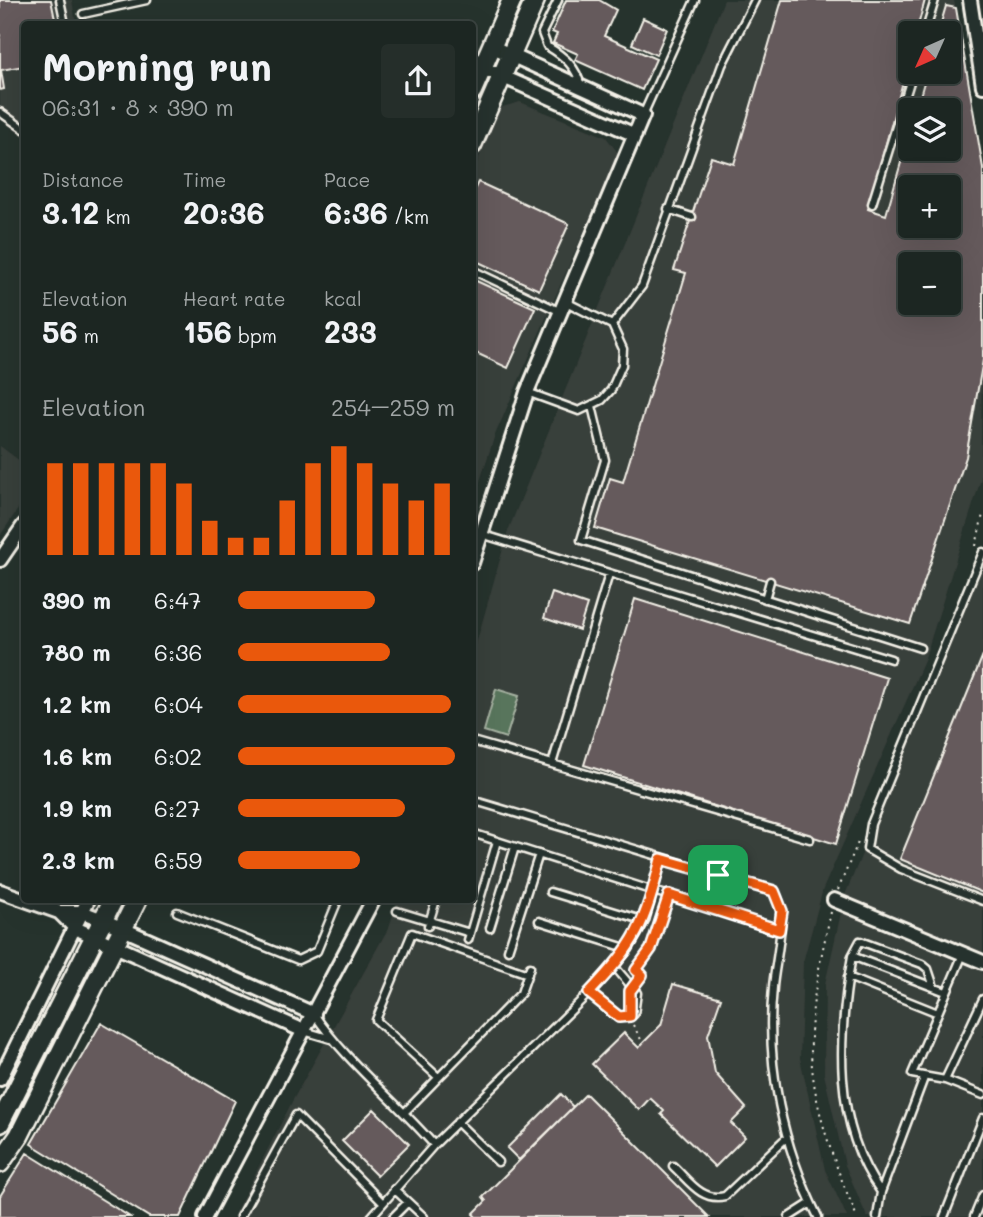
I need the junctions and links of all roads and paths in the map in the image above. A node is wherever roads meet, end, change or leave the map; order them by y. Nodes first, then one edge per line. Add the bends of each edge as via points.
1 (60, 0) edge
2 (148, 0) edge
3 (512, 0) edge
4 (536, 0) edge
5 (558, 0) edge
6 (695, 0) edge
7 (755, 0) edge
8 (936, 0) edge
9 (975, 5) edge
10 (83, 14) dead end
11 (64, 21) edge
12 (929, 21) edge
13 (493, 47) junction
14 (513, 57) junction
15 (483, 68) junction
16 (503, 78) junction
17 (476, 83) edge
18 (909, 84) edge
19 (983, 86) edge
20 (581, 89) junction
21 (0, 112) edge
22 (643, 115) junction
23 (21, 127) edge
24 (635, 135) junction
25 (476, 136) edge
26 (872, 204) dead end
27 (668, 209) junction
28 (691, 216) dead end
29 (476, 272) edge
30 (563, 307) junction
31 (612, 325) junction
32 (527, 392) junction
33 (592, 406) junction
34 (21, 530) edge
35 (481, 534) junction
36 (476, 550) edge
37 (983, 552) edge
38 (0, 560) edge
39 (610, 574) junction
40 (770, 581) dead end
41 (765, 599) junction
42 (920, 648) dead end
43 (891, 659) dead end
44 (476, 742) edge
45 (552, 764) junction
46 (476, 801) edge
47 (476, 834) edge
48 (810, 839) dead end
49 (497, 841) junction
50 (515, 847) junction
51 (540, 854) junction
52 (661, 859) junction
53 (653, 890) junction
54 (0, 891) edge
55 (550, 892) dead end
56 (669, 895) junction
57 (21, 898) edge
58 (834, 901) dead end
59 (983, 901) edge
60 (34, 903) edge
61 (86, 903) edge
62 (112, 903) edge
63 (136, 903) edge
64 (337, 903) edge
65 (371, 903) edge
66 (435, 903) edge
67 (59, 912) junction
68 (82, 912) junction
69 (177, 912) dead end
70 (397, 912) dead end
71 (539, 921) dead end
72 (645, 922) junction
73 (429, 923) junction
74 (75, 928) junction
75 (100, 928) junction
76 (490, 928) dead end
77 (779, 930) junction
78 (121, 937) junction
79 (629, 949) junction
80 (508, 950) dead end
81 (962, 954) junction
82 (852, 956) junction
83 (983, 962) edge
84 (614, 966) junction
85 (530, 967) dead end
86 (527, 975) junction
87 (848, 977) junction
88 (632, 985) junction
89 (934, 987) junction
90 (946, 992) junction
91 (589, 993) junction
92 (983, 999) edge
93 (938, 1013) junction
94 (314, 1014) junction
95 (630, 1016) junction
96 (304, 1031) junction
97 (331, 1039) junction
98 (643, 1044) dead end
99 (438, 1077) junction
100 (924, 1078) junction
101 (0, 1079) edge
102 (945, 1080) junction
103 (983, 1095) edge
104 (405, 1112) junction
105 (983, 1118) edge
106 (457, 1122) junction
107 (0, 1123) edge
108 (787, 1137) junction
109 (434, 1146) junction
110 (498, 1162) dead end
111 (0, 1163) edge
112 (673, 1166) dead end
113 (394, 1189) junction
114 (881, 1192) junction
115 (983, 1195) edge
116 (382, 1202) junction
117 (408, 1202) junction
118 (811, 1203) junction
119 (205, 1217) edge
120 (240, 1217) edge
121 (371, 1217) edge
122 (393, 1217) edge
123 (424, 1217) edge
124 (789, 1217) edge
125 (818, 1217) edge
126 (877, 1217) edge
127 (944, 1217) edge
128 (974, 1217) edge

1 - 11 lane
2 - 10 lane
3 - 13 main road
4 - 14 main road
5 - 20 lane via 542,33 547,46 579,75
6 - 22 lane
7 - 27 lane via 722,65
8 - 12 lane
9 - 19 street
13 - 14 street
13 - 15 main road
14 - 16 main road
14 - 20 street
15 - 16 street
15 - 17 main road
16 - 24 street
16 - 25 main road
18 - 26 lane
20 - 22 street
21 - 23 lane
22 - 24 street
24 - 30 street
27 - 28 lane
27 - 31 lane via 642,286
29 - 30 lane
30 - 31 lane
30 - 32 street
31 - 33 lane via 620,337 622,365 611,390
32 - 33 lane via 579,411
32 - 35 street
33 - 41 lane via 606,460 581,540
34 - 38 street
35 - 36 street
35 - 39 lane
37 - 59 lane via 872,824 866,849 901,869
39 - 43 lane
39 - 45 lane
40 - 41 lane
41 - 42 lane
44 - 45 lane
45 - 48 lane
46 - 52 lane
47 - 49 lane
49 - 50 lane
49 - 73 lane via 469,937
50 - 51 lane
50 - 76 lane
51 - 53 lane
51 - 80 lane
52 - 53 lane
52 - 77 lane via 774,891 782,911
53 - 56 lane
53 - 72 lane
54 - 57 street
55 - 72 lane
56 - 77 lane
56 - 88 path via 651,949 636,970 642,975
58 - 81 street
60 - 67 street
61 - 68 street
62 - 75 main road
63 - 78 main road
64 - 69 lane via 317,951 298,960
65 - 94 street
66 - 73 lane
67 - 68 street
67 - 74 street
68 - 74 street
68 - 75 street
70 - 73 lane
71 - 79 lane
72 - 79 lane
74 - 75 street
74 - 101 street
75 - 78 street
75 - 107 main road
77 - 108 lane via 772,1050
78 - 94 street
78 - 96 street
78 - 111 main road via 19,1136
79 - 84 lane
81 - 83 street
81 - 90 lane
82 - 87 lane
82 - 89 lane
82 - 89 lane via 860,941 922,964
84 - 88 lane
84 - 91 lane
85 - 86 lane
86 - 99 lane via 521,993
86 - 99 lane via 412,933 376,1020
87 - 93 lane
87 - 114 lane via 841,1024 845,1098 856,1143
88 - 95 lane via 638,999
89 - 90 lane
90 - 93 lane
91 - 95 lane via 619,1017
91 - 106 lane
92 - 102 lane
93 - 100 lane via 912,1074
94 - 96 street
94 - 97 lane
95 - 98 path
96 - 97 lane
96 - 119 street
97 - 104 lane
99 - 104 lane
100 - 102 lane
100 - 114 lane
102 - 103 lane
104 - 109 lane
105 - 127 lane
106 - 109 lane
106 - 110 lane
108 - 112 lane via 725,1196 714,1199
108 - 118 lane
109 - 113 lane
113 - 116 lane
113 - 117 lane
114 - 126 lane
115 - 128 lane
116 - 120 lane via 296,1115
116 - 121 lane
117 - 122 lane
117 - 123 lane
118 - 124 lane
118 - 125 lane

